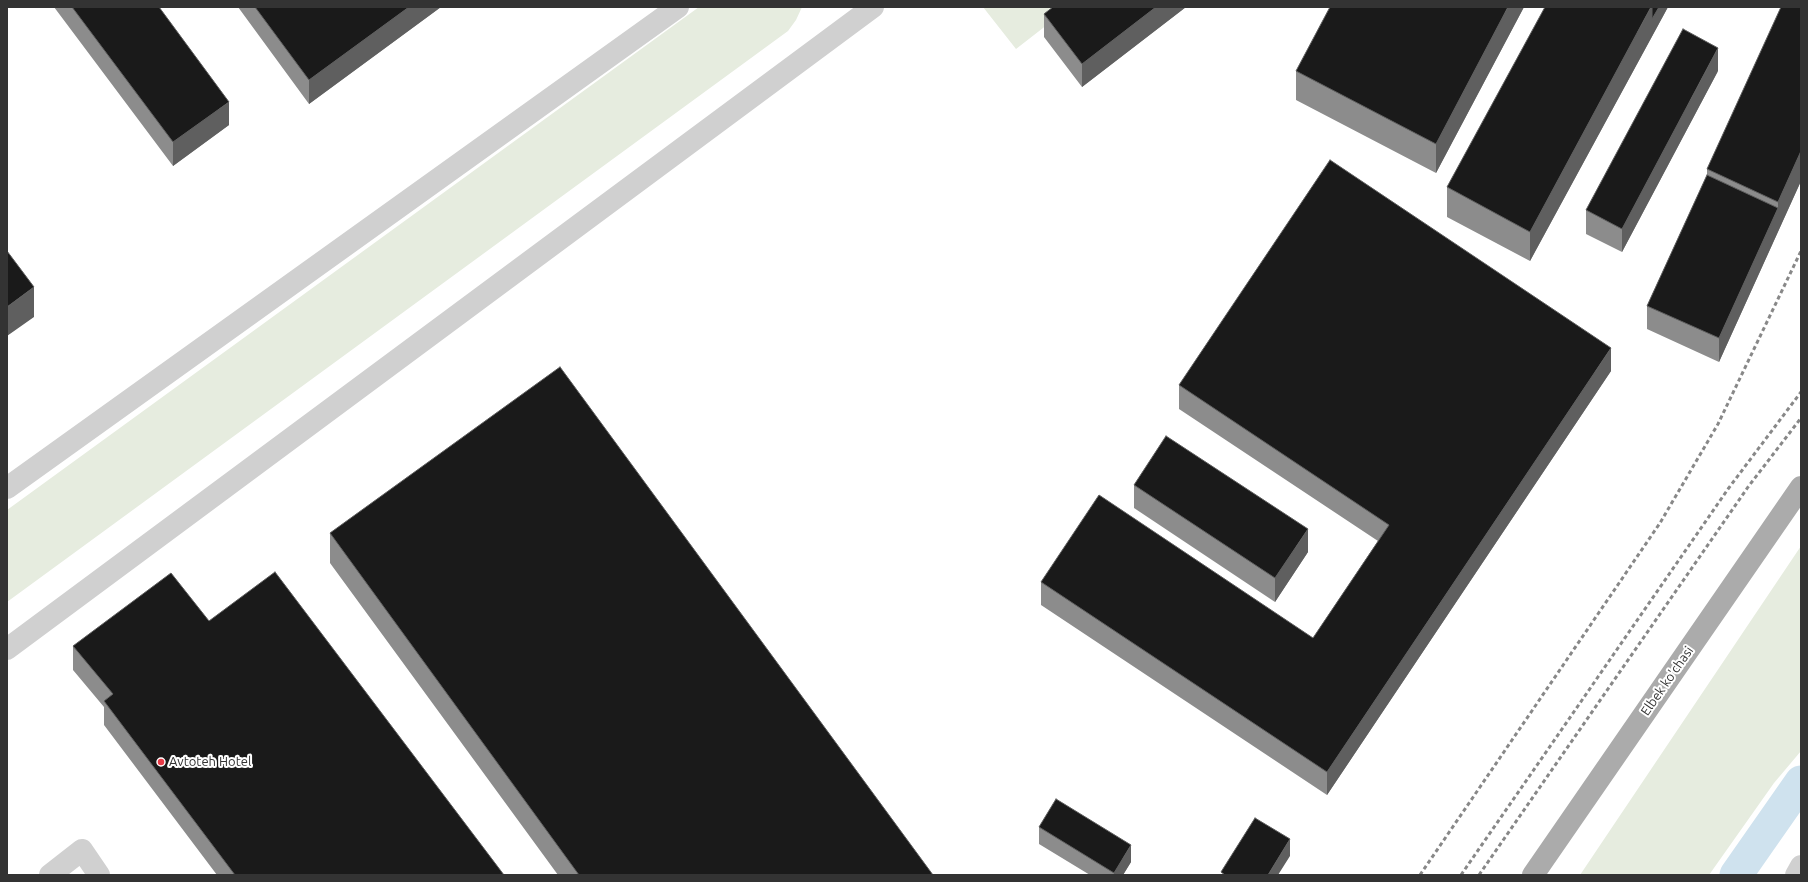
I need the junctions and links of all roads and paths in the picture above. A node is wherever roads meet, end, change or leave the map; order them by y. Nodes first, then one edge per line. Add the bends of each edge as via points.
1 (678, 7) edge
2 (873, 7) edge
3 (1801, 487) edge
4 (7, 488) edge
5 (7, 650) edge
6 (1801, 866) edge
7 (50, 875) edge
8 (99, 875) edge
9 (1533, 875) edge
10 (1796, 875) edge

1 - 4 street
2 - 5 street
3 - 9 main road, Elbek ko'chasi
6 - 10 street
7 - 8 street via 82,850

